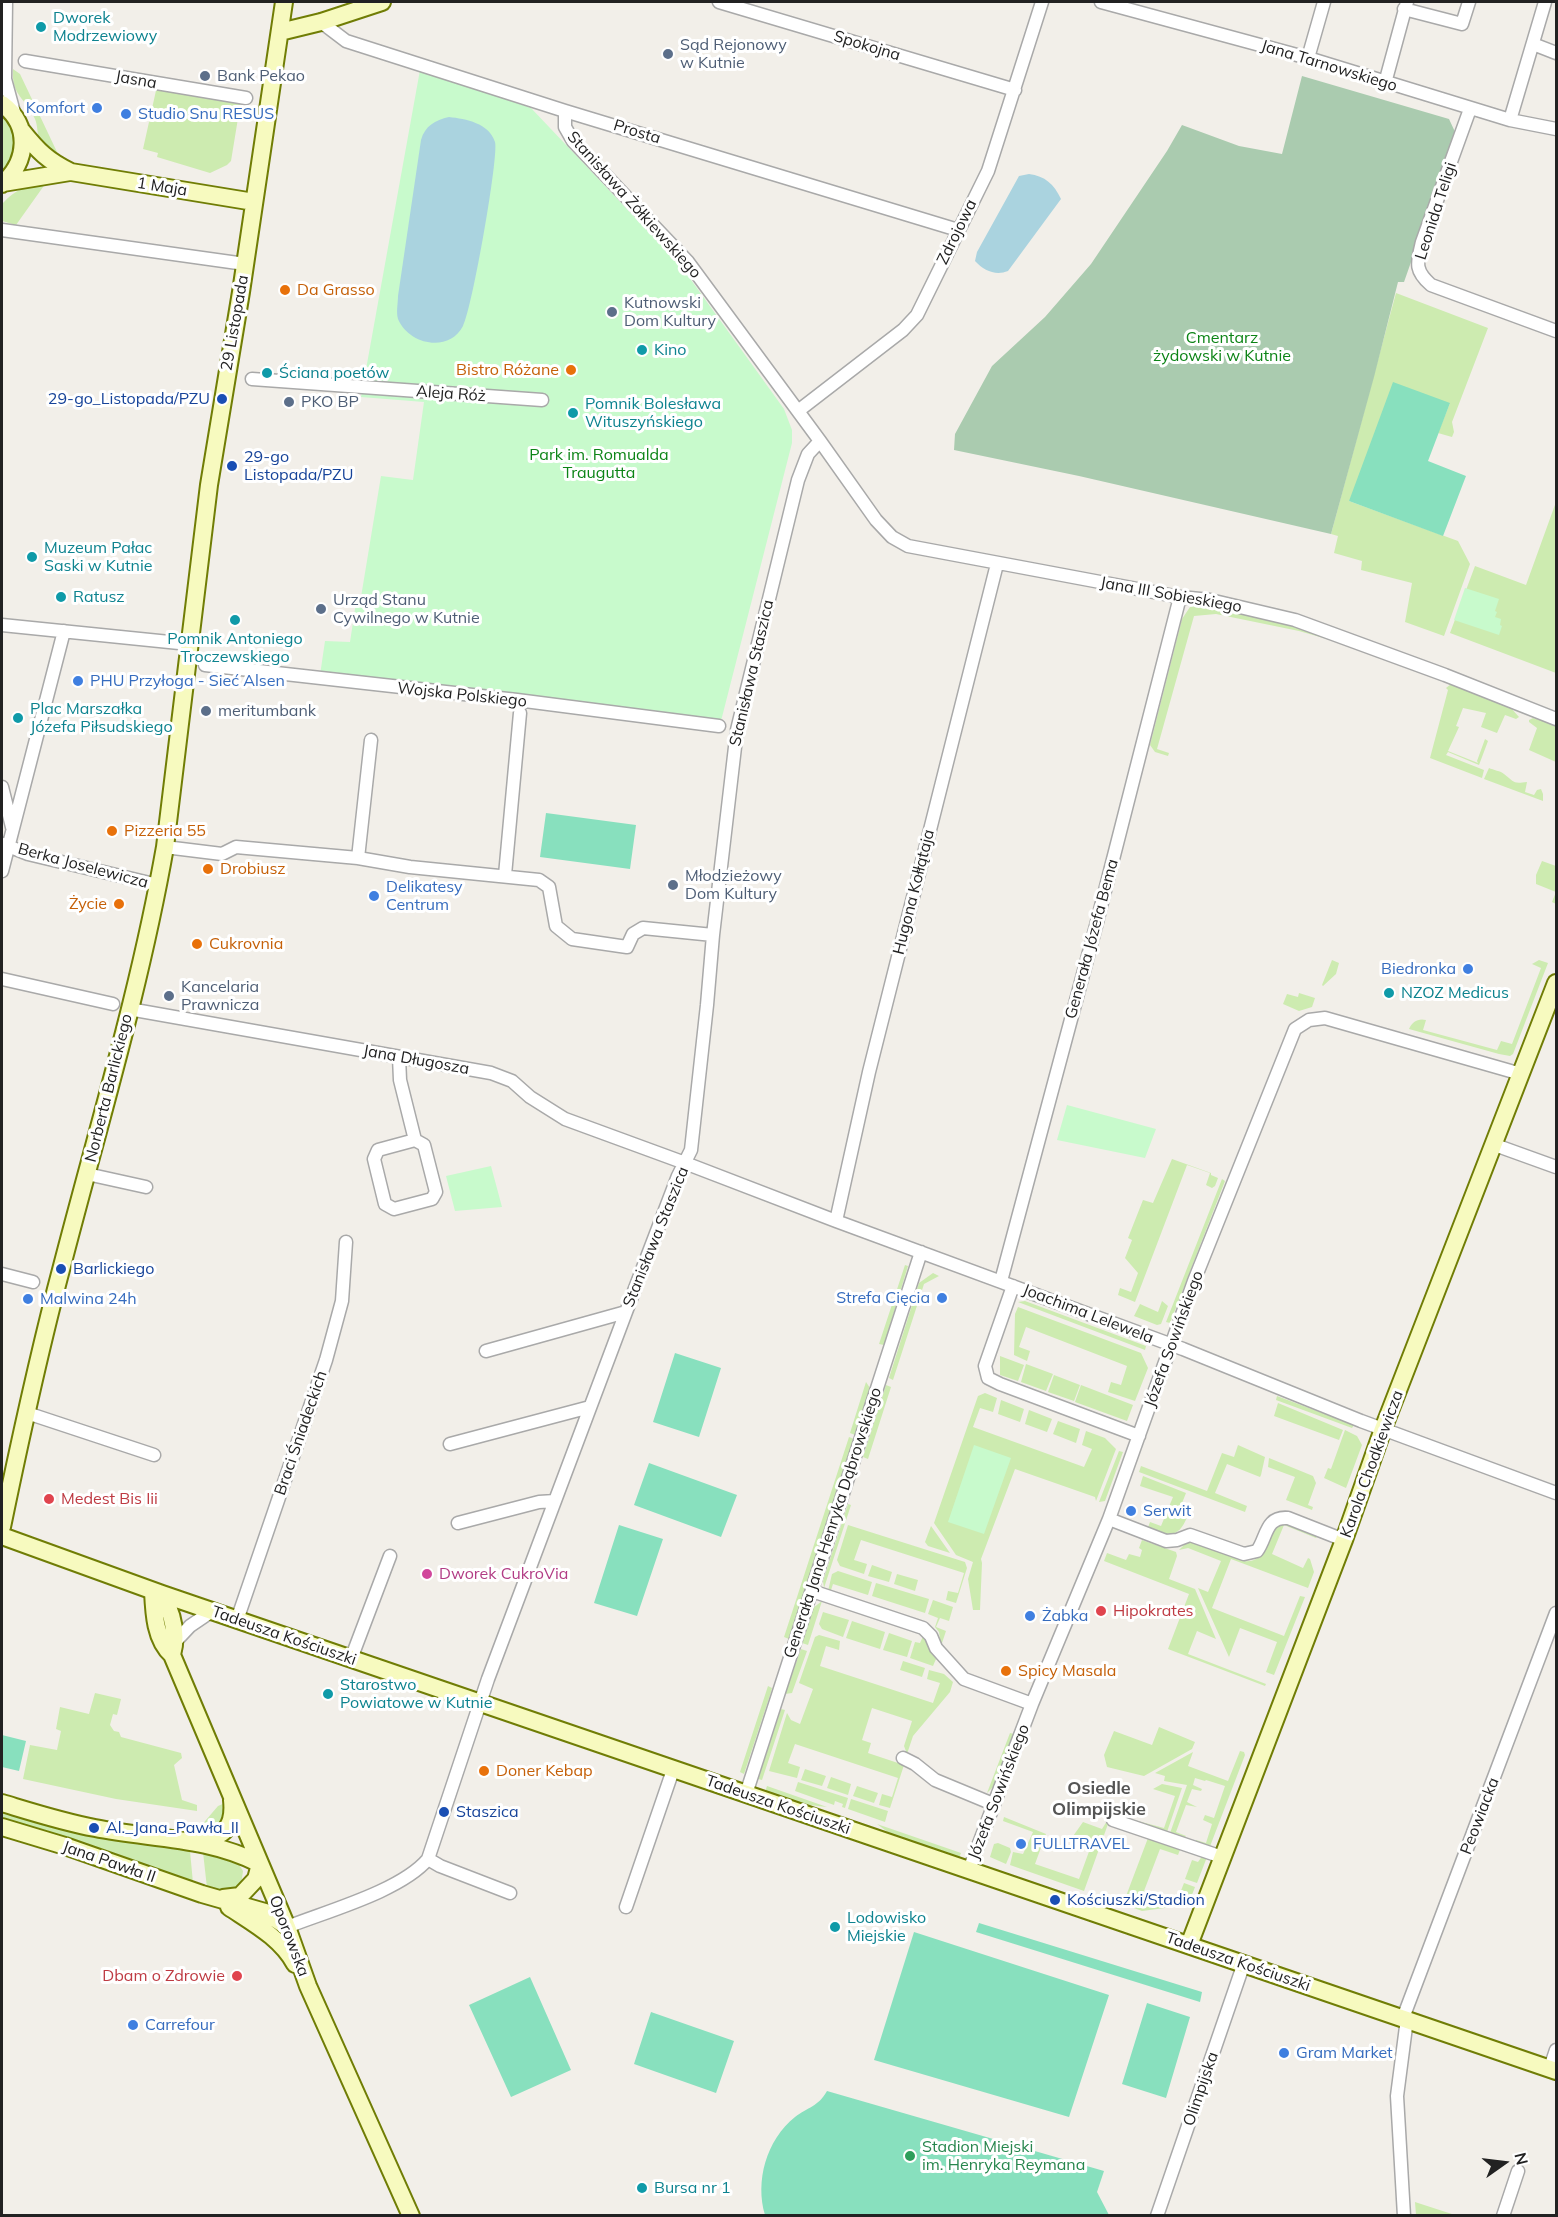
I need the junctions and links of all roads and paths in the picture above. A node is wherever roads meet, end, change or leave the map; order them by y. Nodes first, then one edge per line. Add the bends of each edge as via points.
1 (6, 2) edge
2 (284, 2) edge
3 (382, 2) edge
4 (719, 2) edge
5 (1042, 2) edge
6 (1106, 2) edge
7 (1324, 2) edge
8 (1468, 2) edge
9 (1545, 2) edge
10 (1406, 5) edge
11 (321, 22) junction
12 (280, 32) junction
13 (3, 42) edge
14 (1533, 45) junction
15 (1557, 53) edge
16 (1308, 58) junction
17 (25, 61) dead end
18 (1384, 83) junction
19 (1015, 90) junction
20 (246, 98) dead end
21 (2, 104) edge
22 (1470, 109) junction
23 (564, 111) junction
24 (1510, 120) junction
25 (18, 124) junction
26 (1557, 129) edge
27 (71, 172) junction
28 (2, 184) edge
29 (254, 202) junction
30 (2, 230) edge
31 (958, 230) junction
32 (245, 264) junction
33 (1557, 332) edge
34 (252, 380) dead end
35 (542, 400) dead end
36 (798, 411) junction
37 (820, 441) junction
38 (996, 564) junction
39 (1180, 597) junction
40 (2, 625) edge
41 (64, 631) junction
42 (189, 644) junction
43 (205, 665) dead end
44 (520, 713) dead end
45 (1557, 719) edge
46 (719, 726) dead end
47 (371, 740) dead end
48 (2, 787) edge
49 (12, 830) junction
50 (5, 845) edge
51 (165, 847) junction
52 (358, 858) junction
53 (2, 871) edge
54 (505, 875) junction
55 (158, 885) junction
56 (712, 935) junction
57 (2, 980) edge
58 (1557, 983) edge
59 (121, 1006) junction
60 (399, 1057) junction
61 (1521, 1074) junction
62 (416, 1140) junction
63 (1495, 1145) junction
64 (685, 1162) junction
65 (1557, 1167) edge
66 (87, 1174) junction
67 (146, 1186) dead end
68 (836, 1221) junction
69 (346, 1242) dead end
70 (921, 1252) junction
71 (2, 1274) edge
72 (1001, 1281) junction
73 (33, 1282) dead end
74 (1013, 1286) junction
75 (626, 1312) junction
76 (1171, 1345) junction
77 (486, 1351) dead end
78 (590, 1407) junction
79 (27, 1413) junction
80 (1383, 1429) junction
81 (1139, 1436) junction
82 (450, 1444) dead end
83 (154, 1455) dead end
84 (1557, 1493) edge
85 (555, 1501) junction
86 (1109, 1519) junction
87 (458, 1523) dead end
88 (2, 1527) edge
89 (2, 1536) edge
90 (1344, 1540) junction
91 (390, 1556) dead end
92 (812, 1591) junction
93 (158, 1593) junction
94 (212, 1611) junction
95 (1557, 1613) edge
96 (237, 1620) junction
97 (173, 1649) junction
98 (351, 1659) junction
99 (481, 1703) junction
100 (1032, 1704) junction
101 (903, 1758) dead end
102 (673, 1770) junction
103 (231, 1794) junction
104 (746, 1794) junction
105 (2, 1803) edge
106 (993, 1804) junction
107 (1113, 1820) dead end
108 (2, 1827) edge
109 (196, 1842) junction
110 (1222, 1857) junction
111 (428, 1859) junction
112 (260, 1863) junction
113 (969, 1870) junction
114 (510, 1893) dead end
115 (216, 1898) junction
116 (626, 1907) dead end
117 (287, 1927) junction
118 (1189, 1945) junction
119 (1244, 1963) junction
120 (308, 1986) junction
121 (1405, 2019) junction
122 (1557, 2050) edge
123 (1553, 2069) edge
124 (1518, 2171) dead end
125 (411, 2216) edge
126 (1157, 2216) edge
127 (1404, 2216) edge
128 (1503, 2216) edge

1 - 13 street
2 - 12 street, 29 Listopada
3 - 11 street
4 - 19 street, Spokojna
5 - 19 street, Zdrojowa
6 - 16 street, Jana Tarnowskiego
7 - 16 street
8 - 10 street via 1462,24
9 - 14 street
10 - 18 street
11 - 12 street
11 - 23 street, Prosta via 346,41
12 - 29 street, 29 Listopada
13 - 25 street via 5,79
14 - 15 street
14 - 24 street
16 - 18 street, Jana Tarnowskiego
17 - 20 street, Jasna
18 - 22 street, Jana Tarnowskiego
19 - 31 street, Zdrojowa via 988,171
21 - 25 street, 1 Maja
22 - 24 street, Jana Tarnowskiego
22 - 33 street, Leonida Teligi via 1422,242 1417,264 1421,276 1431,285
23 - 31 street, Prosta
23 - 36 street, Stanisława Żółkiewskiego via 565,127 573,141 688,262
24 - 26 street, Jana Tarnowskiego
25 - 27 street, 1 Maja via 39,153
25 - 28 street via 22,157 14,173
27 - 28 street, 1 Maja
27 - 29 street, 1 Maja
29 - 32 street, 29 Listopada
30 - 32 street
31 - 36 street, Zdrojowa via 917,315
32 - 42 street, 29 Listopada via 209,485
34 - 35 street, Aleja Róż
36 - 37 street, Stanisława Żółkiewskiego
37 - 38 street, Jana III Sobieskiego via 892,537 908,546
37 - 56 street, Stanisława Staszica via 808,454 798,480 737,730
38 - 39 street, Jana III Sobieskiego
38 - 68 street, Hugona Kołłątaja via 869,1072
39 - 45 street, Jana III Sobieskiego via 1295,620
39 - 72 street, Generała Józefa Bema
40 - 41 street
41 - 42 street
41 - 49 street
42 - 51 street, Norberta Barlickiego
43 - 46 street, Wojska Polskiego
44 - 54 street
47 - 52 street
48 - 49 street
49 - 50 street
50 - 53 street
50 - 55 street, Berka Joselewicza
51 - 52 street via 222,854 236,847
51 - 55 street, Norberta Barlickiego
52 - 54 street
54 - 56 street via 538,880 549,887 556,926 572,939 627,947 633,934 644,928
55 - 59 street, Norberta Barlickiego
56 - 64 street, Stanisława Staszica via 691,1150
57 - 59 street, Jana Długosza
58 - 61 street, Karola Chodkiewicza
59 - 60 street, Jana Długosza
59 - 66 street, Norberta Barlickiego
60 - 62 street via 400,1080
60 - 64 street, Jana Długosza via 491,1073 512,1081 565,1119
61 - 63 street, Karola Chodkiewicza
61 - 76 street, Józefa Sowińskiego via 1325,1018 1298,1025
62 - 62 street via 378,1150 374,1159 386,1204 394,1209 432,1199 436,1192 424,1145
63 - 65 street
63 - 80 street, Karola Chodkiewicza
64 - 68 street, Joachima Lelewela
64 - 75 street, Stanisława Staszica
66 - 67 street
66 - 79 street, Norberta Barlickiego
68 - 70 street, Joachima Lelewela
69 - 96 street, Braci Śniadeckich via 342,1301 321,1377
70 - 72 street, Joachima Lelewela
70 - 92 street, Generała Jana Henryka Dąbrowskiego
71 - 73 street
72 - 74 street, Joachima Lelewela
74 - 76 street, Joachima Lelewela
74 - 81 street via 985,1366 987,1378
75 - 77 street
75 - 78 street, Stanisława Staszica
76 - 80 street, Joachima Lelewela
76 - 81 street, Józefa Sowińskiego
78 - 82 street
78 - 85 street, Stanisława Staszica
79 - 83 street
79 - 88 street, Norberta Barlickiego
80 - 84 street, Joachima Lelewela
80 - 90 street, Karola Chodkiewicza
81 - 86 street, Józefa Sowińskiego
85 - 87 street
85 - 99 street, Stanisława Staszica
86 - 90 street via 1161,1540 1174,1541 1190,1534 1244,1554 1257,1551 1269,1524 1280,1518
86 - 100 street, Józefa Sowińskiego
89 - 93 street, Tadeusza Kościuszki
90 - 110 street, Karola Chodkiewicza
91 - 98 street
92 - 100 street via 924,1628 940,1654 964,1679
92 - 104 street, Generała Jana Henryka Dąbrowskiego
93 - 94 street, Tadeusza Kościuszki
93 - 97 street, Oporowska via 154,1613 159,1635 165,1649
94 - 96 street, Tadeusza Kościuszki
94 - 97 street via 190,1626
95 - 121 street, Peowiacka
96 - 98 street, Tadeusza Kościuszki
97 - 103 street, Oporowska
98 - 99 street, Tadeusza Kościuszki
99 - 102 street, Tadeusza Kościuszki
99 - 111 street, Stanisława Staszica
100 - 106 street, Józefa Sowińskiego
101 - 106 street via 934,1780
102 - 104 street, Tadeusza Kościuszki
102 - 116 street
103 - 109 street, Jana Pawła II via 233,1813 229,1827 216,1838
103 - 112 street, Oporowska
104 - 113 street, Tadeusza Kościuszki
105 - 109 street, Jana Pawła II via 94,1828
106 - 113 street, Józefa Sowińskiego
107 - 110 street
108 - 115 street, Jana Pawła II
109 - 112 street, Jana Pawła II via 234,1851
110 - 118 street, Karola Chodkiewicza
111 - 114 street
111 - 117 street via 420,1869 381,1890
112 - 115 street via 256,1879 240,1896
112 - 117 street, Oporowska
113 - 118 street, Tadeusza Kościuszki
115 - 117 street, Jana Pawła II via 265,1912
115 - 120 street, Jana Pawła II via 278,1942
117 - 120 street, Oporowska
118 - 119 street, Tadeusza Kościuszki
119 - 121 street, Tadeusza Kościuszki
119 - 126 street, Olimpijska
120 - 125 street, Oporowska
121 - 123 street, Tadeusza Kościuszki
121 - 127 street, Peowiacka via 1397,2096
122 - 123 street
124 - 128 street

